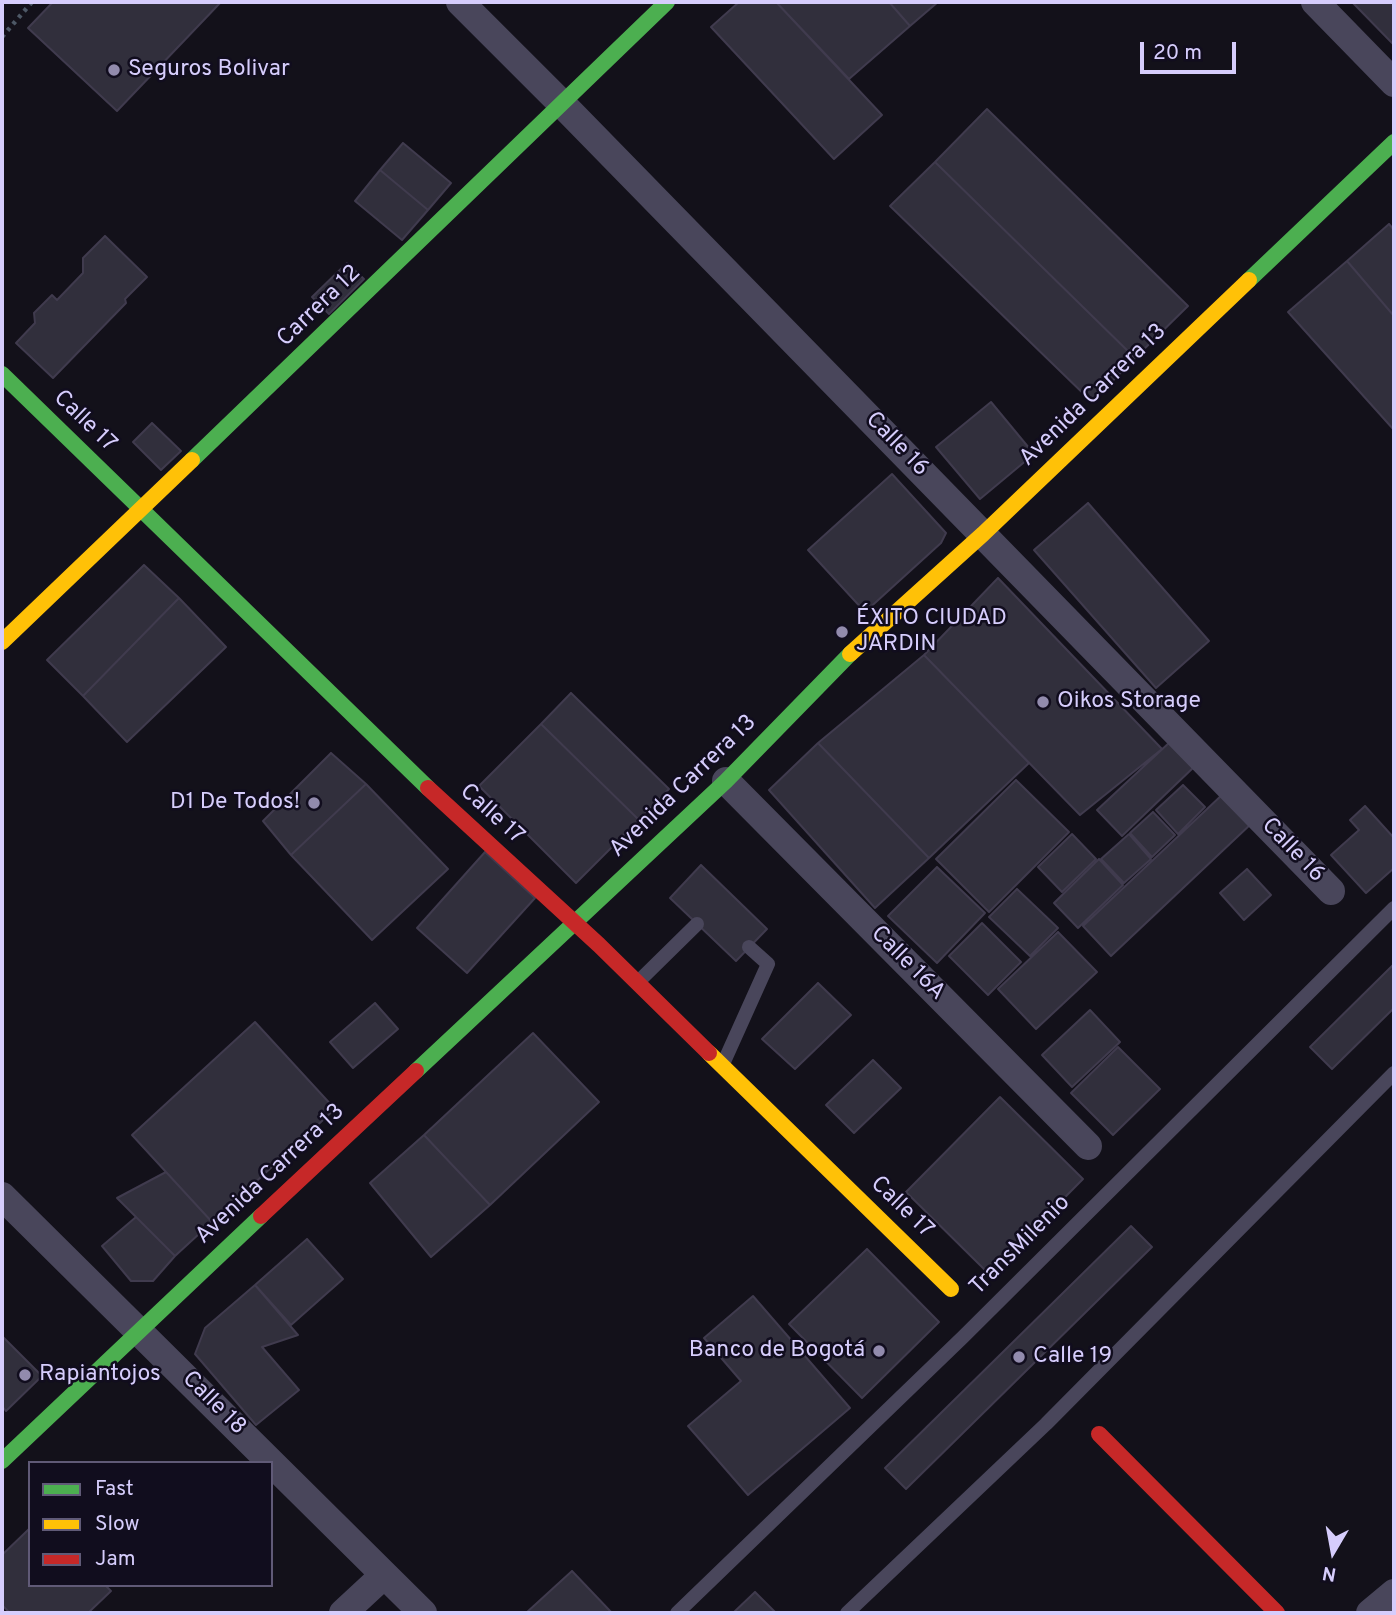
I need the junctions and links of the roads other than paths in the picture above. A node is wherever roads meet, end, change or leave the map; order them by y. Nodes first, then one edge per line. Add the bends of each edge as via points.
1 (460, 2) edge
2 (667, 2) edge
3 (1315, 2) edge
4 (1394, 83) edge
5 (563, 105) junction
6 (1394, 142) edge
7 (2, 374) edge
8 (142, 509) junction
9 (983, 534) junction
10 (2, 642) edge
11 (726, 781) junction
12 (1331, 891) dead end
13 (1394, 908) edge
14 (575, 922) junction
15 (697, 924) dead end
16 (749, 947) dead end
17 (637, 983) junction
18 (722, 1066) junction
19 (1394, 1073) edge
20 (1088, 1146) dead end
21 (2, 1196) edge
22 (951, 1289) dead end
23 (138, 1331) junction
24 (1098, 1434) dead end
25 (2, 1461) edge
26 (269, 1461) edge
27 (273, 1465) edge
28 (384, 1575) junction
29 (1394, 1593) edge
30 (343, 1613) edge
31 (423, 1613) edge
32 (677, 1613) edge
33 (847, 1613) edge
34 (1277, 1613) edge
35 (1370, 1613) edge

1 - 5 street, Calle 16
2 - 5 street, Carrera 12
3 - 4 street
5 - 8 street, Carrera 12
5 - 9 street, Calle 16
6 - 9 street, Avenida Carrera 13
7 - 8 street, Calle 17
8 - 10 street, Carrera 12
8 - 14 street, Calle 17 via 423,783
9 - 11 street, Avenida Carrera 13 via 845,659
9 - 12 street, Calle 16
11 - 14 street, Avenida Carrera 13
11 - 20 street, Calle 16A
13 - 32 lane, TransMilenio via 963,1337
14 - 17 street, Calle 17
14 - 23 street, Avenida Carrera 13
15 - 17 lane
16 - 18 lane via 768,964
17 - 18 street, Calle 17
18 - 22 street, Calle 17
19 - 33 lane via 1046,1423
21 - 23 street, Calle 18
23 - 25 street, Avenida Carrera 13
23 - 26 street, Calle 18
24 - 34 street
27 - 28 street, Calle 18
28 - 30 street
28 - 31 street, Calle 18
29 - 35 street

